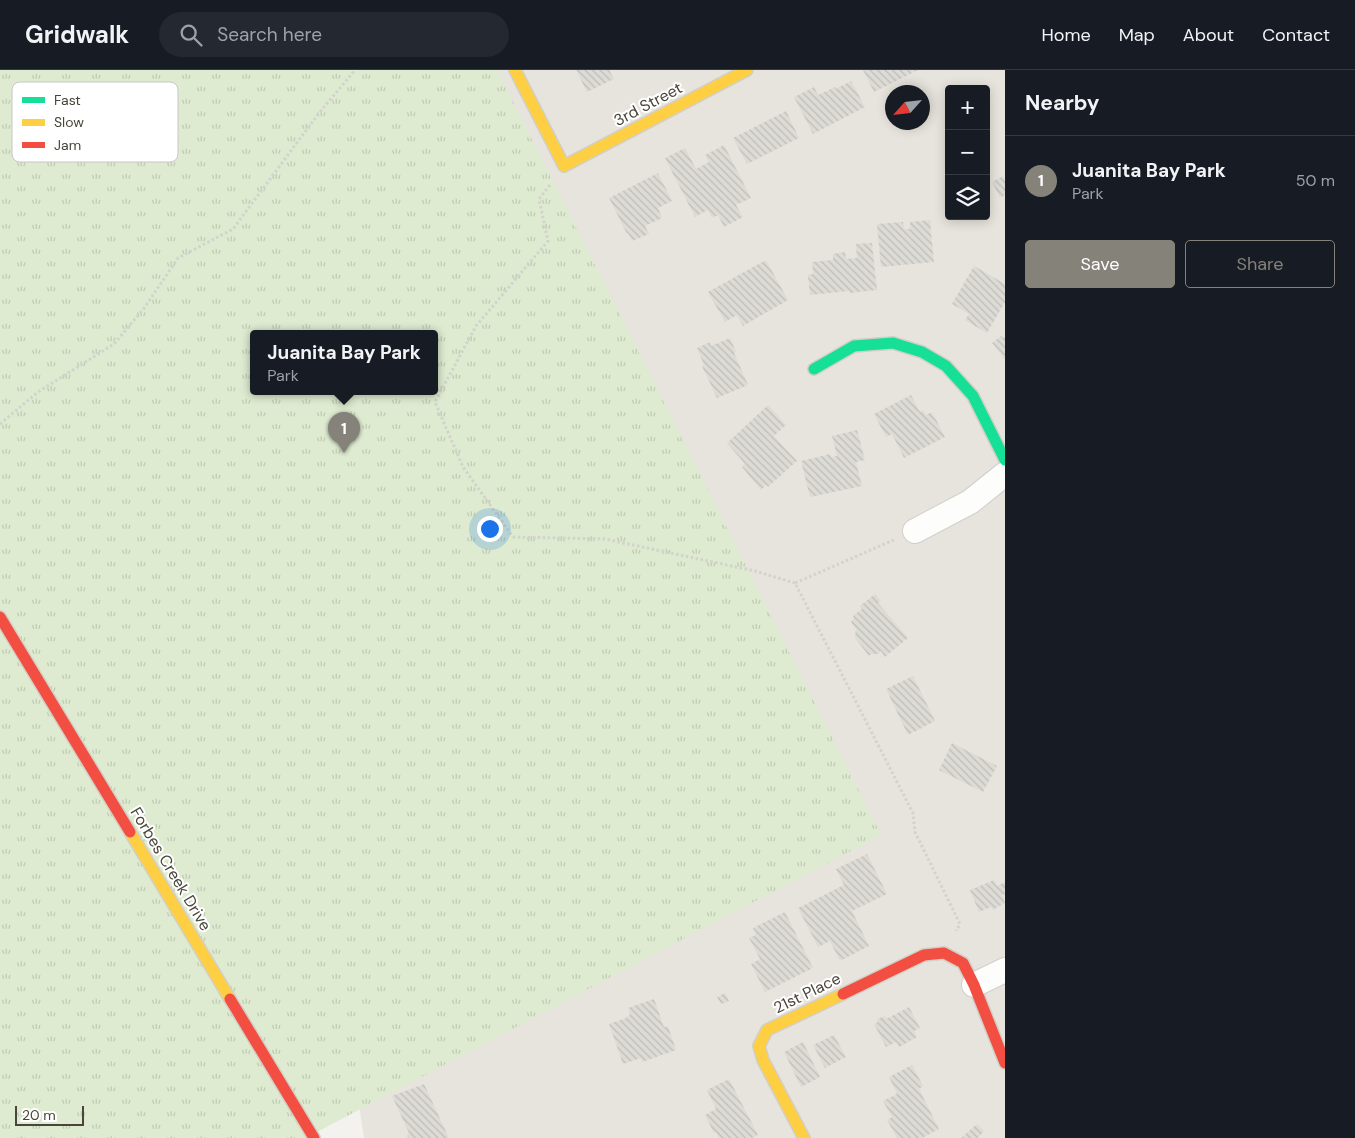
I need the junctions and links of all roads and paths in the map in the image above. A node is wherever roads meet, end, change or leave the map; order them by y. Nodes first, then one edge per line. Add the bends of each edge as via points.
1 (355, 70) edge
2 (515, 70) edge
3 (747, 70) edge
4 (564, 166) junction
5 (814, 369) dead end
6 (0, 424) edge
7 (1005, 460) edge
8 (1005, 474) edge
9 (915, 531) joint
10 (795, 583) junction
11 (0, 617) edge
12 (944, 953) junction
13 (1005, 970) edge
14 (974, 985) junction
15 (1005, 1063) edge
16 (314, 1138) edge
17 (804, 1138) edge

1 - 6 path via 233,229 178,258 146,307 114,344 38,392
2 - 4 street
3 - 4 street, 3rd Street
4 - 10 path via 539,198 548,241 476,326 435,402 463,467 513,537 605,539 755,571
5 - 7 street via 854,346 893,343 922,352 946,366 973,396
8 - 9 street via 970,502
9 - 10 path
10 - 12 path via 913,813 915,832 960,924
11 - 16 street, Forbes Creek Drive
12 - 14 street via 963,963
12 - 17 street, 21st Place via 924,955 767,1030 759,1046 763,1060
13 - 14 street
14 - 15 street

